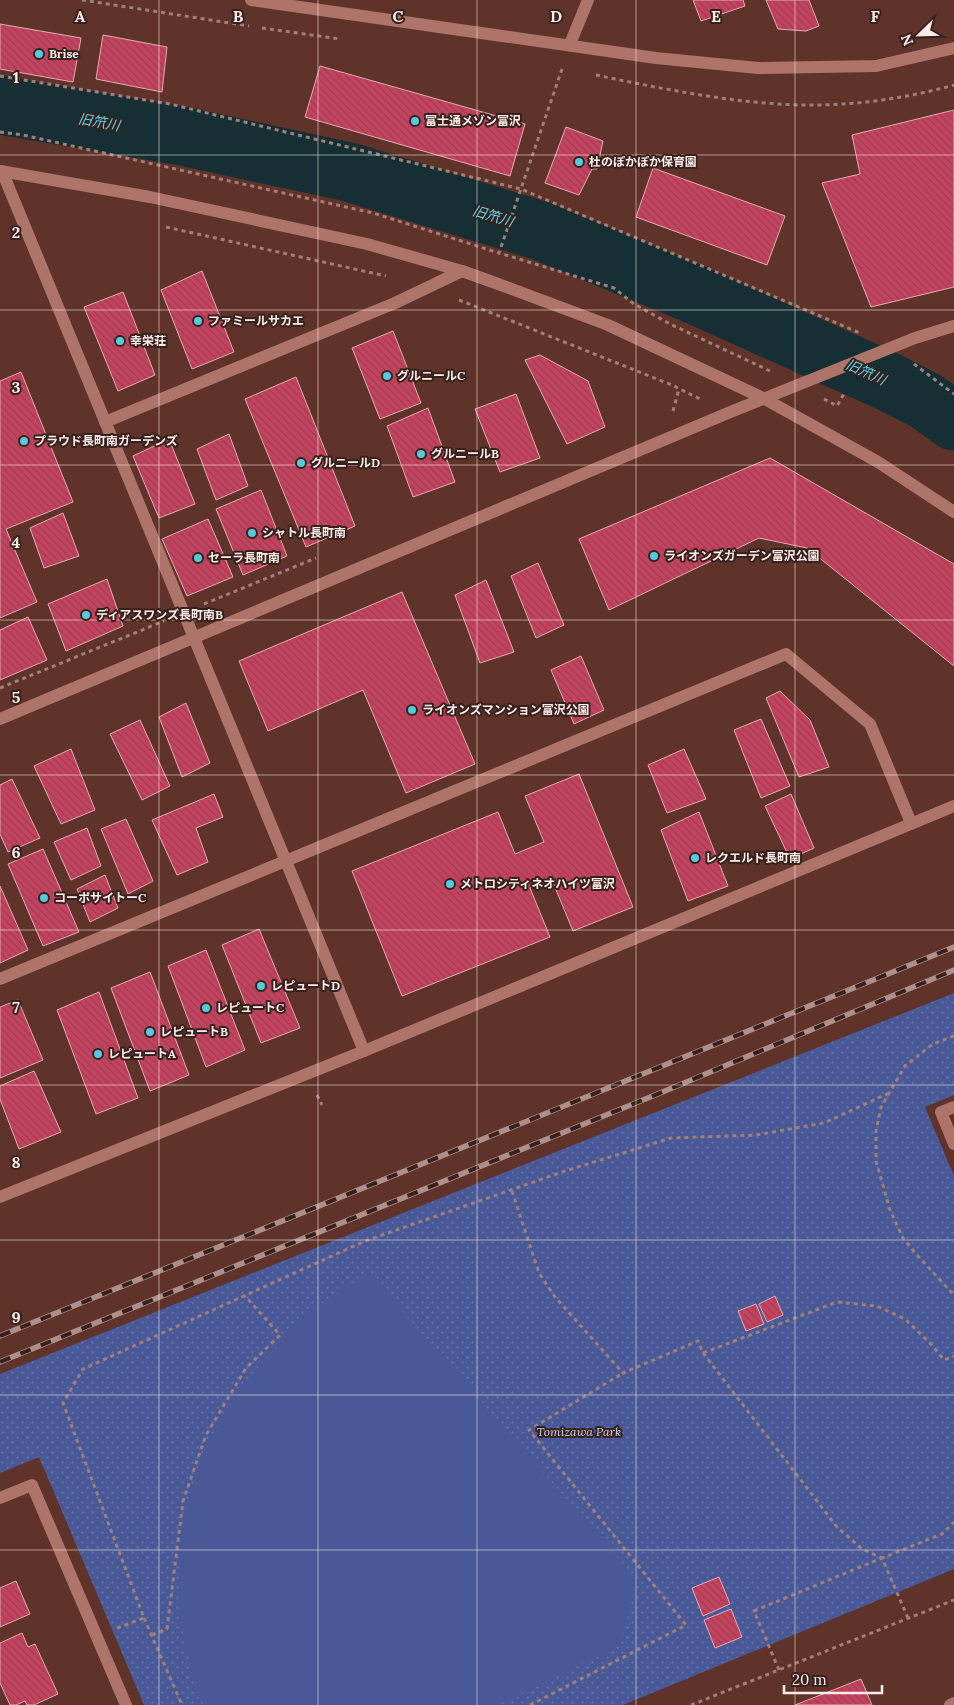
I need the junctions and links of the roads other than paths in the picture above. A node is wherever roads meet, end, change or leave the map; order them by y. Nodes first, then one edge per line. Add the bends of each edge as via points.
1 (252, 0) edge
2 (588, 0) edge
3 (570, 44) junction
4 (954, 48) edge
5 (1, 171) edge
6 (462, 271) junction
7 (954, 326) edge
8 (763, 398) junction
9 (105, 422) junction
10 (954, 512) edge
11 (194, 637) junction
12 (0, 719) edge
13 (954, 806) edge
14 (911, 823) junction
15 (285, 860) junction
16 (0, 979) edge
17 (364, 1051) junction
18 (954, 1107) edge
19 (954, 1144) edge
20 (0, 1197) edge
21 (0, 1498) edge
22 (954, 1703) edge
23 (126, 1705) edge
24 (950, 1705) edge

1 - 3 street
2 - 3 street
3 - 4 street via 656,58 758,68 876,66
5 - 6 street via 159,199 367,244
5 - 9 street
6 - 8 street via 608,325
6 - 9 street via 396,303
7 - 8 street via 915,338
8 - 10 street via 878,462
8 - 11 street
9 - 11 street
11 - 12 street
11 - 15 street
13 - 14 street
14 - 15 street via 870,724 786,654
14 - 17 street
15 - 16 street
15 - 17 street
17 - 20 street
18 - 19 street via 941,1112
21 - 23 street via 32,1485
22 - 24 street

